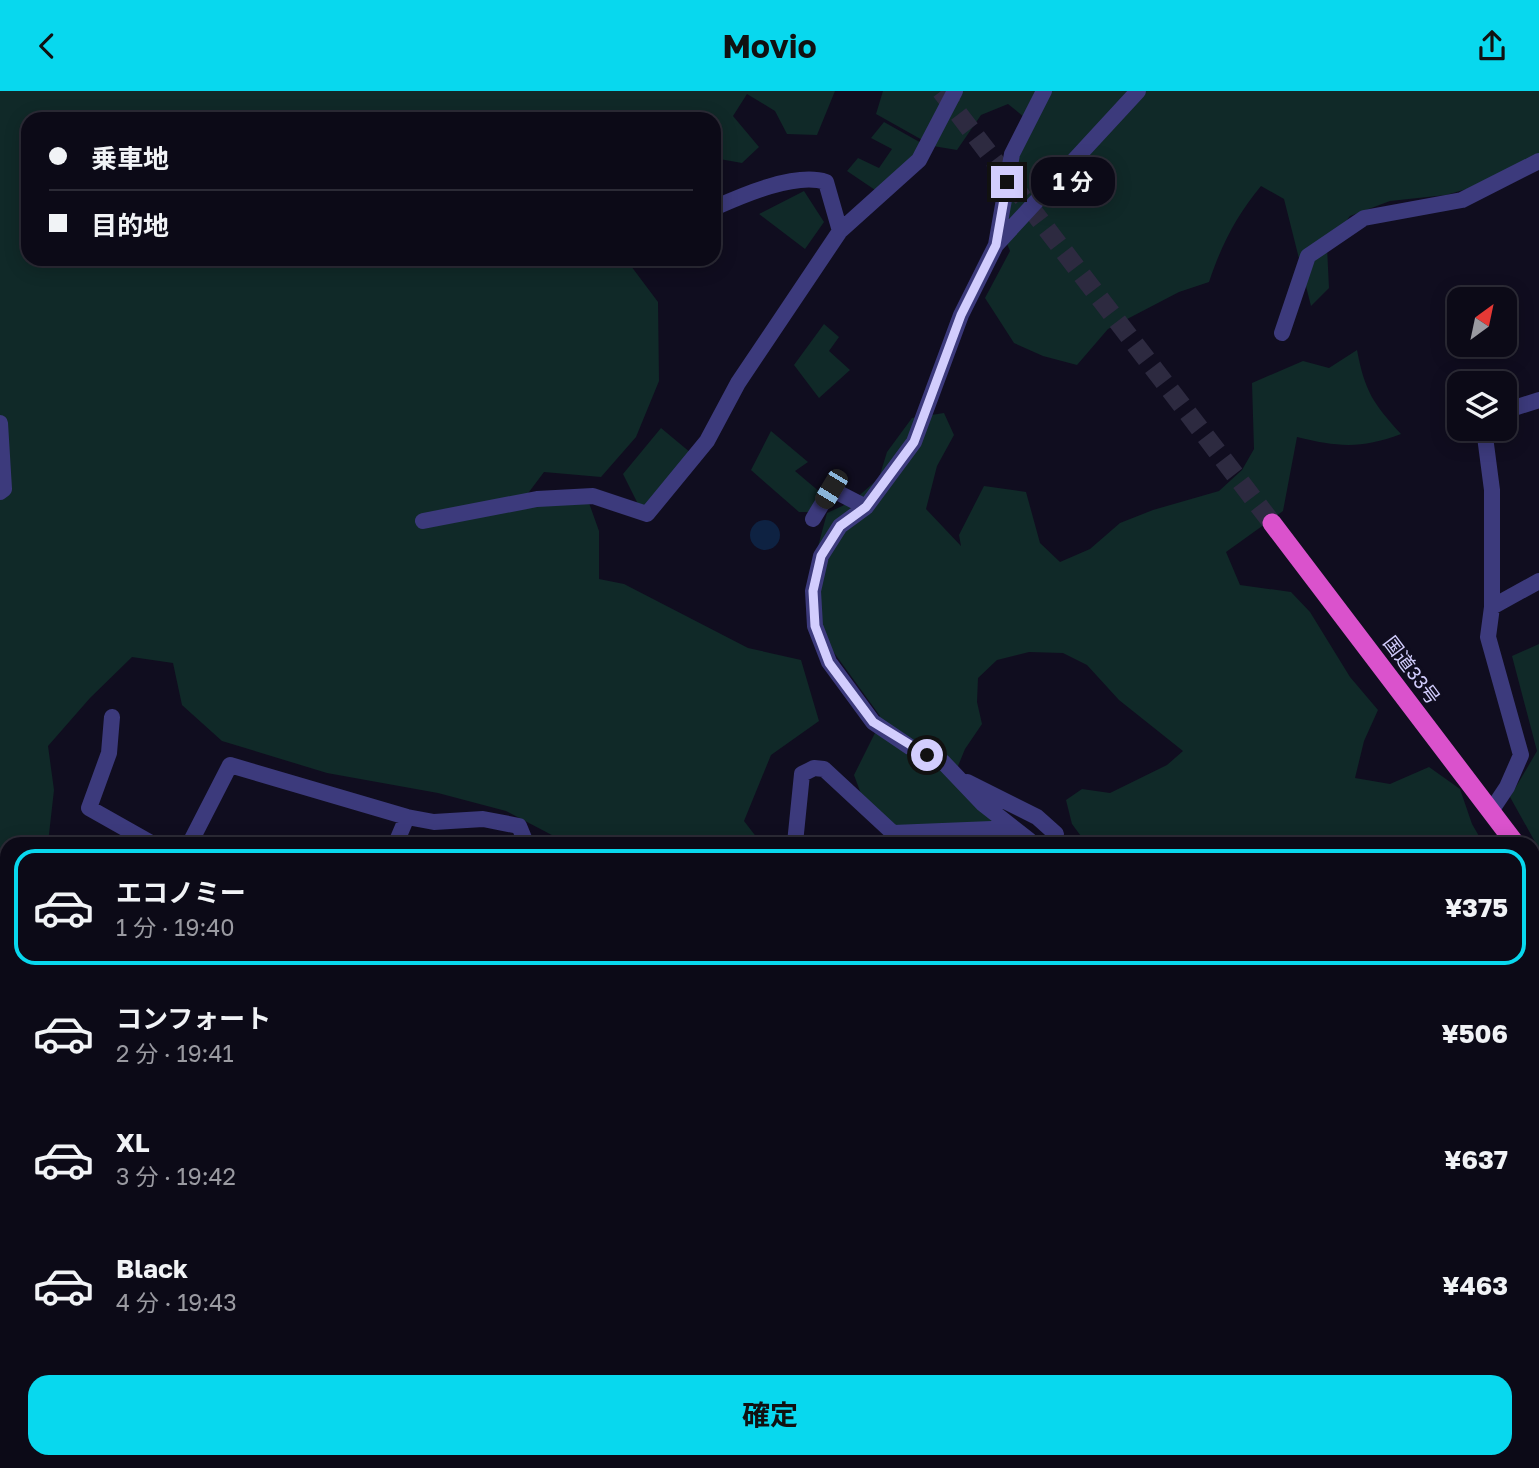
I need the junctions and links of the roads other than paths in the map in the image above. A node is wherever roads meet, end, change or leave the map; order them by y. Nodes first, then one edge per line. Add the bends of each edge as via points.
1 (955, 91) edge
2 (1044, 91) edge
3 (1138, 91) edge
4 (1539, 161) edge
5 (721, 205) edge
6 (840, 232) junction
7 (996, 245) junction
8 (1282, 333) dead end
9 (1539, 401) edge
10 (1517, 407) edge
11 (0, 423) edge
12 (1486, 441) edge
13 (0, 492) edge
14 (866, 507) junction
15 (813, 519) dead end
16 (423, 521) dead end
17 (1272, 523) tunnel mouth
18 (1539, 581) edge
19 (1492, 607) junction
20 (112, 716) dead end
21 (958, 778) junction
22 (1491, 811) junction
23 (407, 817) junction
24 (1056, 834) dead end
25 (140, 837) edge
26 (193, 837) edge
27 (399, 837) edge
28 (524, 837) edge
29 (796, 837) edge
30 (1010, 837) edge
31 (1025, 837) edge
32 (1510, 837) edge

1 - 6 street via 919,160
2 - 7 street via 1012,155
3 - 7 street
4 - 8 street via 1462,200 1364,218 1308,256
5 - 6 street via 812,177 826,182
6 - 16 street via 738,383 707,441 647,514 593,496 537,499
7 - 14 street via 961,315 914,442
9 - 10 street
11 - 13 street via 4,489
12 - 19 street via 1492,490
14 - 15 street via 831,489
14 - 21 street via 840,526 821,556 813,591 815,626 829,663 873,722 943,762
17 - 22 highway, 国道33号
18 - 19 street
19 - 22 street via 1488,637 1521,755
20 - 25 street via 109,753 89,808
21 - 24 street via 1037,817
21 - 31 street
22 - 32 highway, 国道33号
23 - 26 street via 230,765
23 - 27 street
23 - 28 street via 434,822 483,819 519,826
29 - 30 street via 802,774 814,768 824,769 892,833 992,829

